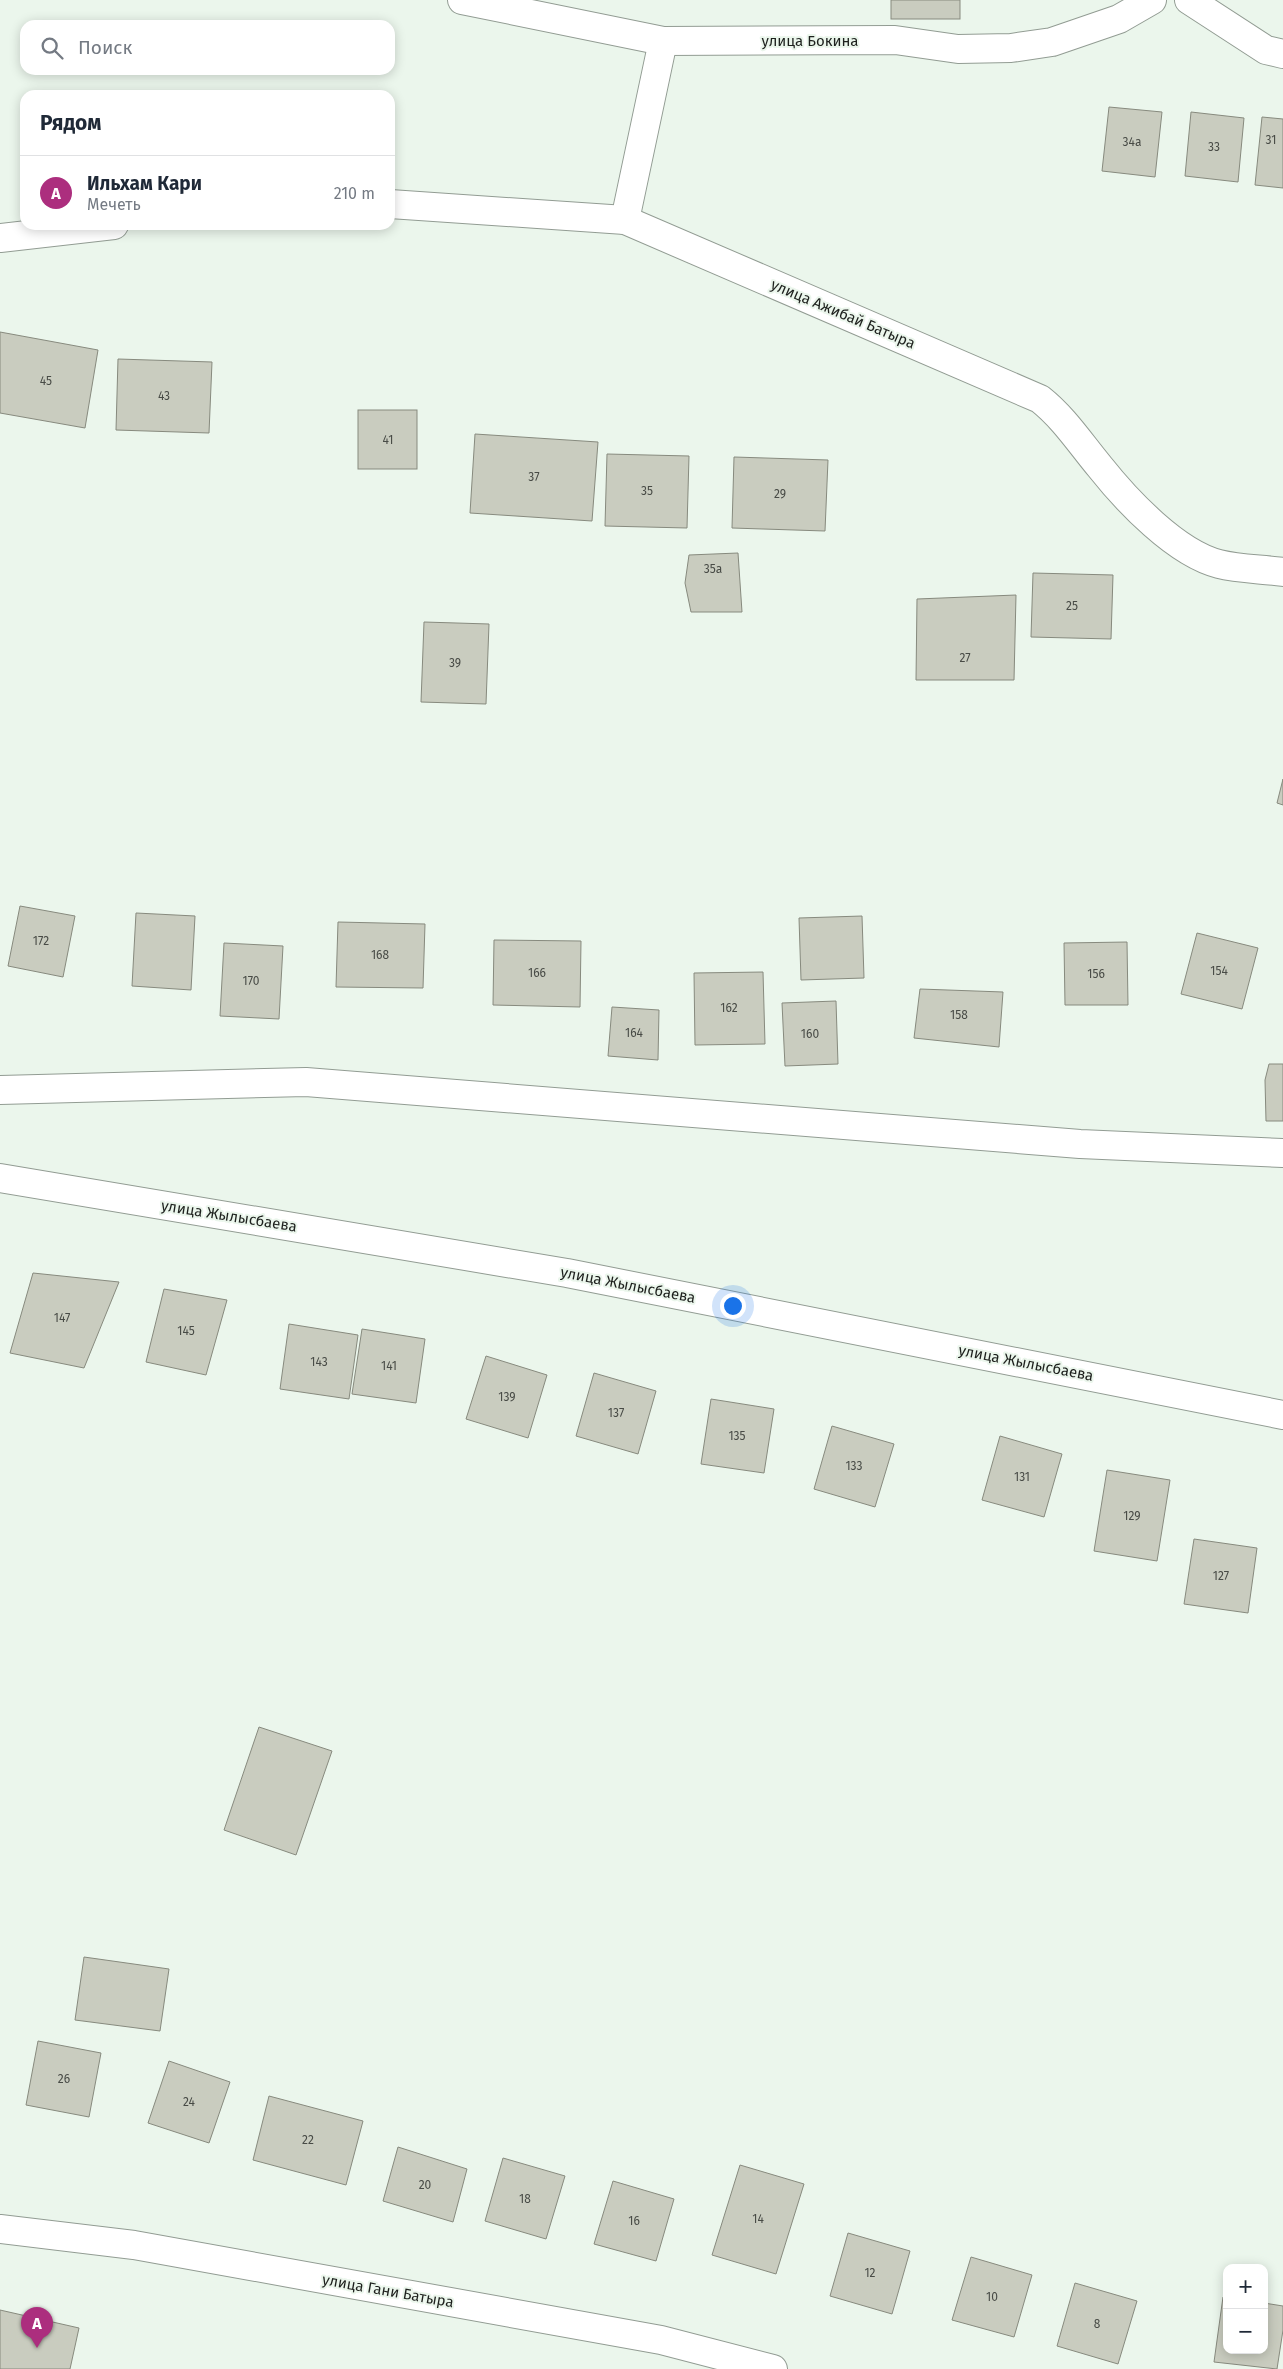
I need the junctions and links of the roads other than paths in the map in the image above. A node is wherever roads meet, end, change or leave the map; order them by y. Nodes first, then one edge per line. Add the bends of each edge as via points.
1 (462, 0) edge
2 (1152, 0) edge
3 (1189, 0) edge
4 (663, 41) junction
5 (1283, 54) edge
6 (395, 204) edge
7 (626, 220) junction
8 (70, 230) edge
9 (0, 238) edge
10 (1283, 572) edge
11 (0, 1090) edge
12 (1283, 1153) edge
13 (0, 1178) edge
14 (1283, 1415) edge
15 (0, 2229) edge
16 (773, 2369) edge

1 - 4 street, улица Бокина
2 - 4 street, улица Бокина via 1119,19 1086,31 1052,42 1011,48 958,49 896,40
3 - 5 street via 1266,50
4 - 7 street
6 - 7 street, улица Ажибай Батыра
7 - 10 street, улица Ажибай Батыра via 1040,399 1057,412 1128,498 1188,551 1219,564
8 - 9 street
11 - 12 street via 306,1082 1080,1144
13 - 14 street, улица Жылысбаева via 567,1272
15 - 16 street, улица Гани Батыра via 134,2245 661,2340

